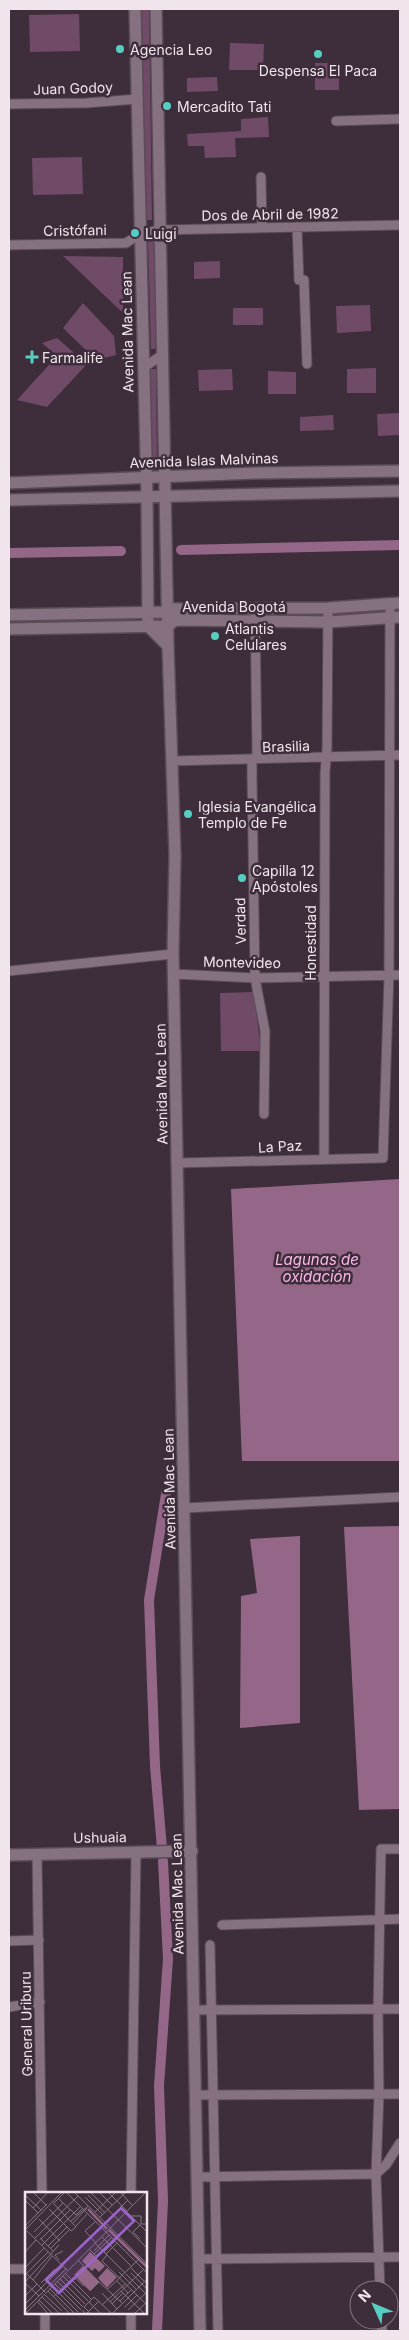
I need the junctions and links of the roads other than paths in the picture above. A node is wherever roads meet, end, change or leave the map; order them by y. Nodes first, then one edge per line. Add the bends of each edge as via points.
1 (135, 9) edge
2 (156, 9) edge
3 (138, 99) junction
4 (9, 104) edge
5 (400, 119) edge
6 (336, 121) dead end
7 (261, 177) dead end
8 (400, 225) edge
9 (297, 227) junction
10 (262, 228) junction
11 (160, 230) junction
12 (140, 234) junction
13 (9, 245) edge
14 (162, 355) junction
15 (307, 364) dead end
16 (143, 368) junction
17 (400, 471) edge
18 (165, 476) junction
19 (146, 477) junction
20 (9, 483) edge
21 (400, 491) edge
22 (147, 497) junction
23 (165, 497) junction
24 (9, 500) edge
25 (395, 603) edge
26 (255, 608) junction
27 (328, 608) junction
28 (167, 612) junction
29 (148, 613) junction
30 (9, 615) edge
31 (395, 617) edge
32 (255, 621) junction
33 (328, 622) junction
34 (148, 626) junction
35 (168, 626) junction
36 (9, 629) edge
37 (168, 646) junction
38 (400, 755) edge
39 (388, 756) junction
40 (325, 758) junction
41 (252, 760) junction
42 (172, 761) junction
43 (173, 954) junction
44 (9, 971) edge
45 (174, 974) junction
46 (324, 975) junction
47 (389, 975) junction
48 (400, 975) edge
49 (255, 978) junction
50 (264, 1114) dead end
51 (324, 1158) junction
52 (177, 1163) junction
53 (400, 1497) edge
54 (185, 1508) junction
55 (400, 1849) edge
56 (192, 1851) junction
57 (136, 1852) junction
58 (37, 1854) junction
59 (9, 1855) edge
60 (379, 1918) junction
61 (400, 1919) edge
62 (222, 1925) dead end
63 (39, 1940) junction
64 (9, 1941) edge
65 (210, 1944) dead end
66 (40, 2002) junction
67 (9, 2007) edge
68 (378, 2009) junction
69 (400, 2009) edge
70 (194, 2010) junction
71 (211, 2010) junction
72 (379, 2094) junction
73 (400, 2094) edge
74 (196, 2095) junction
75 (213, 2095) junction
76 (400, 2143) edge
77 (376, 2174) junction
78 (197, 2177) junction
79 (215, 2177) junction
80 (42, 2192) edge
81 (131, 2192) edge
82 (379, 2257) junction
83 (400, 2257) edge
84 (216, 2258) junction
85 (199, 2259) junction
86 (9, 2269) edge
87 (25, 2269) edge
88 (380, 2280) edge
89 (45, 2315) edge
90 (131, 2315) edge
91 (45, 2331) edge
92 (131, 2331) edge
93 (200, 2331) edge
94 (218, 2331) edge

1 - 3 main road, Avenida Mac Lean
2 - 11 main road, Avenida Mac Lean
3 - 4 street, Juan Godoy
3 - 12 main road, Avenida Mac Lean
5 - 6 street
7 - 10 street
8 - 9 street, Dos de Abril de 1982
9 - 10 street, Dos de Abril de 1982
9 - 15 street via 298,280 304,280
10 - 11 street, Dos de Abril de 1982
11 - 12 street, Dos de Abril de 1982
11 - 14 main road, Avenida Mac Lean
12 - 13 street, Cristófani via 126,243
12 - 16 main road, Avenida Mac Lean
14 - 16 street
14 - 18 main road, Avenida Mac Lean
16 - 19 main road, Avenida Mac Lean
17 - 18 main road, Avenida Islas Malvinas
18 - 19 main road, Avenida Islas Malvinas
18 - 23 main road, Avenida Mac Lean
19 - 20 main road, Avenida Islas Malvinas
19 - 22 main road, Avenida Mac Lean
21 - 23 main road
22 - 23 main road
22 - 24 main road
22 - 29 main road, Avenida Mac Lean
23 - 28 main road, Avenida Mac Lean
25 - 27 main road, Avenida Bogotá
25 - 31 street
26 - 27 main road, Avenida Bogotá
26 - 28 main road, Avenida Bogotá via 172,609
26 - 32 street, Verdad
27 - 33 street, Honestidad
28 - 29 main road, Avenida Bogotá
28 - 35 main road, Avenida Mac Lean
29 - 30 main road, Avenida Bogotá
29 - 34 main road, Avenida Mac Lean
31 - 33 main road, Avenida Bogotá
31 - 39 street
32 - 33 main road, Avenida Bogotá
32 - 35 main road, Avenida Bogotá via 175,620
32 - 41 street, Verdad via 257,756
33 - 40 street, Honestidad
34 - 35 main road, Avenida Bogotá
34 - 36 main road, Avenida Bogotá
34 - 37 main road
35 - 37 main road, Avenida Mac Lean
37 - 42 main road, Avenida Mac Lean
38 - 39 street, Brasilia
39 - 40 street, Brasilia
39 - 47 street
40 - 41 street, Brasilia
40 - 46 street, Honestidad
41 - 42 street, Brasilia
41 - 49 street, Verdad
42 - 43 main road, Avenida Mac Lean via 175,855
43 - 44 street
43 - 45 main road, Avenida Mac Lean
45 - 49 street, Montevideo
45 - 52 main road, Avenida Mac Lean
46 - 47 street, Montevideo
46 - 49 street, Montevideo
46 - 51 street, Honestidad
47 - 48 street, Montevideo
47 - 51 street, La Paz via 383,1158
49 - 50 street, Verdad via 265,1031
51 - 52 street, La Paz
52 - 54 main road, Avenida Mac Lean
53 - 54 street
54 - 56 main road, Avenida Mac Lean
55 - 60 street via 382,1850
56 - 57 main road, Ushuaia
56 - 70 main road, Avenida Mac Lean
57 - 58 main road, Ushuaia
57 - 81 street
58 - 59 main road, Ushuaia
58 - 63 street, General Uriburu
60 - 61 street
60 - 62 street
60 - 68 street
63 - 64 street
63 - 66 street, General Uriburu
65 - 71 street
66 - 67 street
66 - 80 street, General Uriburu
68 - 69 street
68 - 71 street
68 - 72 street
70 - 71 street
70 - 74 main road, Avenida Mac Lean
71 - 75 street
72 - 73 street
72 - 75 street
72 - 77 street
74 - 75 street
74 - 78 main road, Avenida Mac Lean
75 - 79 street
76 - 77 street
77 - 79 street
77 - 82 street
78 - 79 street
78 - 85 main road, Avenida Mac Lean
79 - 84 street
82 - 83 street
82 - 84 street
82 - 88 street
84 - 85 street
84 - 94 street
85 - 93 main road, Avenida Mac Lean
86 - 87 street
89 - 91 street
90 - 92 street

